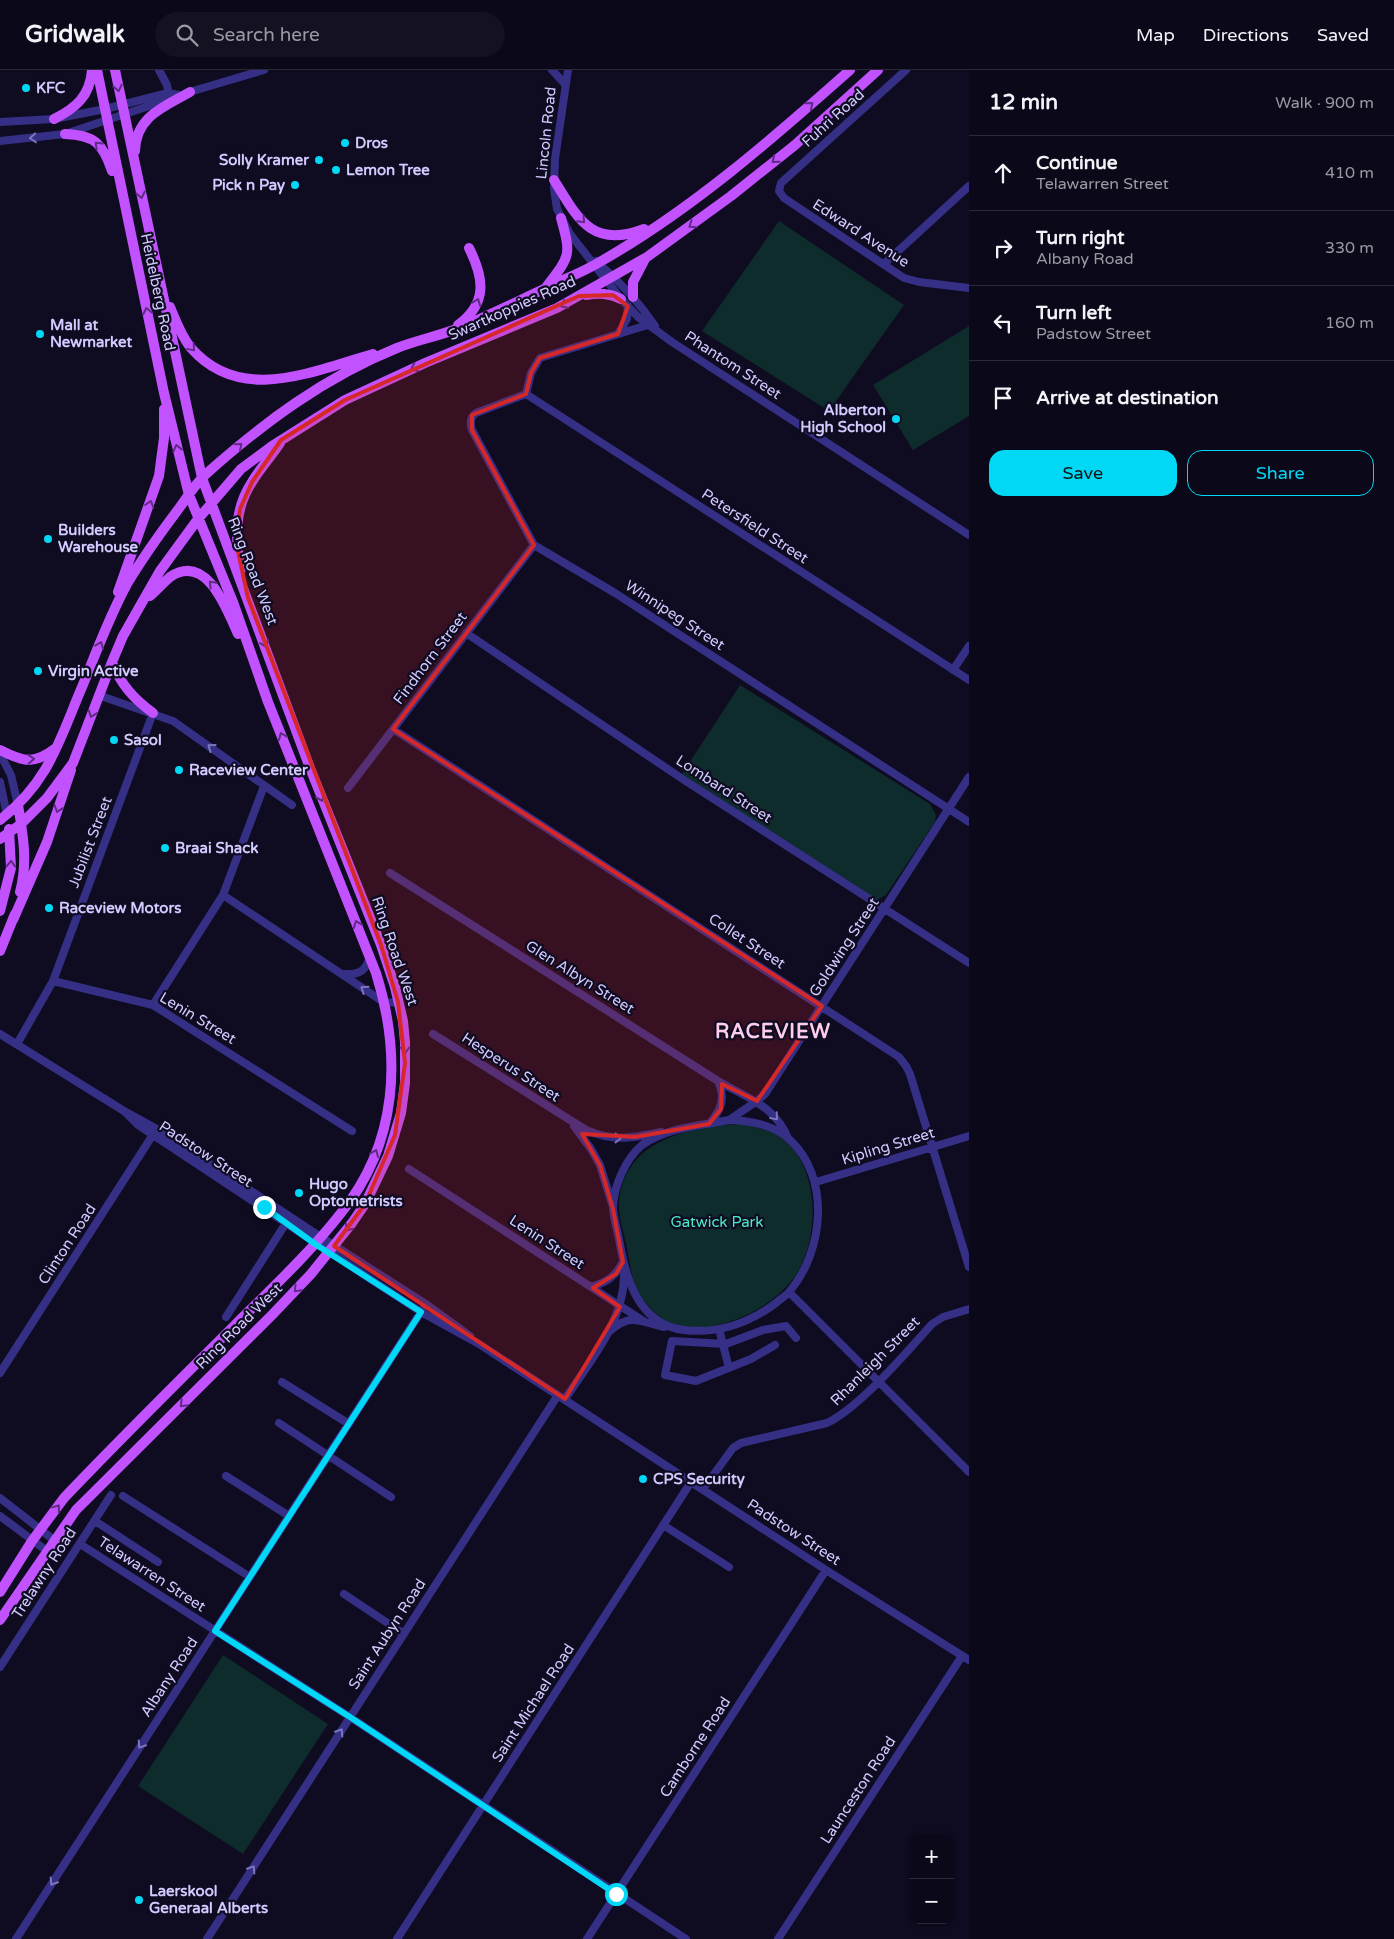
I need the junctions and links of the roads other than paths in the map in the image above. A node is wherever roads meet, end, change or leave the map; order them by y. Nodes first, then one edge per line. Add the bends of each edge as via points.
1 (92, 70) edge
2 (97, 70) edge
3 (114, 70) edge
4 (159, 70) edge
5 (264, 70) edge
6 (552, 70) edge
7 (568, 70) edge
8 (850, 70) edge
9 (878, 70) edge
10 (906, 70) edge
11 (565, 84) junction
12 (190, 92) junction
13 (169, 96) junction
14 (123, 109) junction
15 (106, 114) junction
16 (54, 119) junction
17 (0, 122) edge
18 (65, 134) junction
19 (0, 141) edge
20 (134, 164) junction
21 (554, 180) junction
22 (969, 186) edge
23 (779, 187) joint
24 (561, 218) junction
25 (663, 221) junction
26 (128, 222) junction
27 (469, 248) dead end
28 (647, 256) junction
29 (596, 264) junction
30 (884, 264) junction
31 (609, 278) junction
32 (545, 288) junction
33 (969, 288) edge
34 (162, 290) junction
35 (579, 296) junction
36 (628, 301) junction
37 (650, 324) junction
38 (442, 334) junction
39 (618, 334) junction
40 (398, 348) junction
41 (164, 393) junction
42 (526, 394) junction
43 (281, 440) junction
44 (202, 478) junction
45 (189, 495) junction
46 (210, 502) junction
47 (198, 519) junction
48 (969, 535) edge
49 (534, 545) junction
50 (248, 598) junction
51 (140, 606) junction
52 (112, 616) junction
53 (466, 634) junction
54 (969, 646) edge
55 (253, 657) junction
56 (112, 662) junction
57 (953, 670) junction
58 (969, 680) edge
59 (98, 695) junction
60 (153, 713) junction
61 (394, 729) junction
62 (60, 745) junction
63 (0, 752) edge
64 (73, 763) junction
65 (969, 777) edge
66 (0, 782) edge
67 (264, 786) junction
68 (348, 788) dead end
69 (18, 804) junction
70 (292, 805) dead end
71 (949, 810) junction
72 (3, 818) edge
73 (969, 822) edge
74 (21, 824) junction
75 (9, 832) junction
76 (0, 839) edge
77 (390, 873) dead end
78 (222, 895) junction
79 (884, 909) junction
80 (0, 911) edge
81 (13, 920) junction
82 (0, 951) edge
83 (370, 955) junction
84 (969, 964) edge
85 (343, 974) junction
86 (53, 981) junction
87 (398, 1002) junction
88 (385, 1003) junction
89 (153, 1005) junction
90 (822, 1006) junction
91 (0, 1034) edge
92 (434, 1034) dead end
93 (17, 1044) junction
94 (718, 1081) junction
95 (757, 1101) junction
96 (729, 1120) junction
97 (573, 1123) junction
98 (709, 1124) junction
99 (673, 1130) junction
100 (352, 1131) dead end
101 (155, 1132) junction
102 (969, 1136) edge
103 (788, 1138) junction
104 (933, 1146) junction
105 (408, 1169) dead end
106 (816, 1182) junction
107 (613, 1209) junction
108 (286, 1223) junction
109 (318, 1240) junction
110 (332, 1249) junction
111 (623, 1265) junction
112 (969, 1267) edge
113 (591, 1287) junction
114 (789, 1292) junction
115 (426, 1304) junction
116 (620, 1307) junction
117 (969, 1309) edge
118 (421, 1312) junction
119 (226, 1317) dead end
120 (645, 1322) junction
121 (719, 1329) junction
122 (681, 1330) junction
123 (608, 1333) junction
124 (796, 1338) dead end
125 (479, 1344) junction
126 (723, 1345) junction
127 (775, 1345) dead end
128 (729, 1368) junction
129 (0, 1373) edge
130 (282, 1382) dead end
131 (877, 1382) junction
132 (562, 1397) junction
133 (279, 1423) dead end
134 (349, 1424) junction
135 (328, 1457) junction
136 (969, 1472) edge
137 (226, 1476) dead end
138 (691, 1482) junction
139 (703, 1489) junction
140 (111, 1495) dead end
141 (122, 1496) dead end
142 (391, 1497) dead end
143 (0, 1498) edge
144 (0, 1516) edge
145 (289, 1516) junction
146 (95, 1521) junction
147 (663, 1526) junction
148 (41, 1529) junction
149 (32, 1540) junction
150 (54, 1540) junction
151 (80, 1544) junction
152 (47, 1550) junction
153 (158, 1562) dead end
154 (729, 1567) dead end
155 (826, 1570) junction
156 (250, 1577) junction
157 (0, 1592) edge
158 (344, 1594) dead end
159 (0, 1620) edge
160 (215, 1631) junction
161 (404, 1634) junction
162 (966, 1658) edge
163 (0, 1666) edge
164 (350, 1717) junction
165 (483, 1806) junction
166 (616, 1894) junction
167 (16, 1939) edge
168 (207, 1939) edge
169 (397, 1939) edge
170 (587, 1939) edge
171 (686, 1939) edge
172 (778, 1939) edge

1 - 16 main road via 89,89 83,99
2 - 15 main road, Heidelberg Road
3 -> 14 main road, Heidelberg Road
4 - 13 street
5 - 12 street
6 - 11 street
7 - 11 street, Lincoln Road
25 -> 8 main road, Swartkoppies Road via 758,150
9 -> 28 main road, Swartkoppies Road via 738,191
10 - 23 street, Fuhri Road
11 - 21 street, Lincoln Road
12 - 13 street
12 - 20 main road via 148,118 135,139
13 - 14 street
14 - 15 street
14 - 20 main road, Heidelberg Road
15 - 16 street
15 - 18 street
15 - 26 main road, Heidelberg Road
16 - 17 street
18 -> 19 street
26 -> 18 main road via 102,147 84,136
20 -> 34 main road, Heidelberg Road
21 - 24 street, Lincoln Road
21 -> 25 main road via 580,219 602,234 625,235
22 - 30 street
23 - 30 street, Edward Avenue via 784,198
24 - 29 street, Lincoln Road via 570,234
24 - 32 main road via 568,252 559,271
25 - 29 main road, Swartkoppies Road
41 -> 26 main road, Heidelberg Road
38 -> 27 main road via 460,324 476,307 481,282
28 - 31 main road, Swartkoppies Road
28 - 36 main road via 633,282
29 - 31 street, Phantom Street
29 - 32 main road, Swartkoppies Road
30 - 33 street, Edward Avenue via 911,281
31 - 35 main road, Swartkoppies Road
31 - 36 street, Phantom Street
31 - 36 street, Phantom Street
32 - 38 main road, Swartkoppies Road
34 -> 40 main road via 190,347 219,371 234,377 267,381 284,378
34 - 44 main road, Heidelberg Road
35 - 36 main road via 604,293
35 -> 43 main road, Swartkoppies Road via 353,396
36 - 37 street, Phantom Street via 646,312
36 - 39 street via 626,319
37 - 39 street
37 - 48 street, Phantom Street via 693,356
38 - 40 main road, Swartkoppies Road
39 - 42 street via 540,358 531,373
44 -> 40 main road, Swartkoppies Road via 296,402 332,380
45 -> 41 main road, Heidelberg Road
52 -> 41 main road via 159,476 164,438
42 - 49 street via 476,413 470,424
42 - 57 street, Petersfield Street
43 - 46 main road, Swartkoppies Road via 241,469
43 - 50 main road via 245,493 236,523 236,542
44 - 45 main road, Swartkoppies Road
44 - 46 main road, Heidelberg Road
45 - 47 main road, Heidelberg Road
45 - 52 main road, Swartkoppies Road via 141,561
46 - 47 main road, Swartkoppies Road
46 - 50 main road, Ring Road West
47 - 51 main road, Swartkoppies Road via 160,571
47 - 55 main road, Ring Road West
49 - 53 street, Findhorn Street
49 - 71 street, Winnipeg Street via 615,593
50 -> 87 main road, Ring Road West via 310,768 381,945
55 -> 51 main road via 238,634 219,592 196,572 172,576
51 - 56 main road, Swartkoppies Road
62 -> 52 main road
53 - 61 street, Findhorn Street
53 - 79 street, Lombard Street
54 - 57 street
83 -> 55 main road, Ring Road West
56 - 59 main road, Swartkoppies Road
56 - 60 main road via 124,687
57 - 58 street, Petersfield Street
59 - 60 street
59 -> 64 main road, Swartkoppies Road
67 -> 60 street via 173,720
60 - 86 street, Jubilist Street
61 - 68 street, Findhorn Street
61 - 90 street, Collet Street
63 -> 62 main road via 28,761 43,758
62 - 69 main road via 46,771
63 - 69 street via 11,775
64 - 74 main road via 47,798
64 -> 81 main road via 47,842
65 - 71 street, Goldwing Street
66 - 72 street
67 - 70 street
67 - 78 street
69 - 72 main road
69 - 74 main road
71 - 73 street, Winnipeg Street
71 - 79 street, Goldwing Street
72 - 75 main road
74 - 75 main road
74 - 81 main road via 25,844 24,877
75 - 76 main road
80 -> 75 main road via 11,868
77 - 94 street, Glen Albyn Street
78 - 85 street
78 - 89 street
79 - 84 street, Lombard Street
79 - 90 street, Goldwing Street
81 - 82 main road
83 - 85 street via 366,967 359,974
83 - 88 main road, Ring Road West
88 -> 85 street
86 - 89 street, Lenin Street
86 - 93 street
87 - 88 street
87 -> 110 main road, Ring Road West via 406,1042 401,1113 378,1178 365,1204
109 -> 88 main road, Ring Road West via 356,1193 386,1122 392,1090 392,1055
89 - 100 street, Lenin Street
90 - 95 street, Goldwing Street via 765,1094
90 - 104 street, Collet Street via 899,1057 906,1066
91 - 93 street, Padstow Street
92 - 97 street, Hesperus Street
93 - 101 street, Padstow Street
94 - 95 street, Glen Albyn Street
94 - 98 street via 722,1094 721,1109
95 - 96 street, Goldwing Street
95 -> 103 street, Glen Albyn Street via 773,1114
96 - 98 street, Hesperus Street
96 - 103 street via 761,1124
97 -> 99 street, Hesperus Street via 602,1137 615,1139
97 - 107 street, Hesperus Street via 600,1165
98 - 99 street, Hesperus Street
99 - 107 street via 642,1146 630,1160 617,1186
101 - 108 street, Padstow Street
101 - 109 street, Padstow Street
101 - 129 street, Clinton Road
102 - 104 street, Kipling Street
103 - 106 street via 806,1160
104 - 106 street, Kipling Street
104 - 112 street, Collet Street
105 - 113 street, Lenin Street
106 - 114 street via 816,1242 804,1271
107 - 111 street, Hesperus Street
108 - 109 street, Padstow Street
108 - 119 street
109 - 110 street, Padstow Street
148 -> 109 main road, Ring Road West via 64,1498
110 - 115 street, Padstow Street
110 - 118 street, Padstow Street
110 -> 150 main road, Ring Road West via 272,1315 76,1510
111 - 113 street via 610,1279
111 - 116 street, Saint Aubyn Road
111 - 122 street via 635,1295 651,1316
113 - 116 street, Lenin Street
114 - 121 street via 763,1312
114 - 131 street
115 - 118 street, Albany Road
115 - 125 street, Padstow Street
116 - 120 street, Lenin Street
116 - 123 street, Saint Aubyn Road
117 - 131 street, Rhanleigh Street via 932,1324
118 - 125 street, Padstow Street
118 - 134 street, Albany Road
120 - 122 street
120 - 123 street via 624,1320
121 - 122 street
121 - 126 street
123 - 132 street, Saint Aubyn Road
124 - 126 street via 786,1326 763,1330
125 - 132 street, Padstow Street
126 - 128 street
126 - 128 street via 672,1341 665,1375 696,1381
127 - 128 street via 751,1360
130 - 134 street
131 - 136 street
131 - 139 street, Rhanleigh Street via 844,1413 827,1423 741,1443 733,1448
132 - 138 street, Padstow Street
132 - 161 street, Saint Aubyn Road
133 - 135 street
134 - 135 street, Albany Road
135 - 142 street
135 - 145 street, Albany Road
137 - 145 street
138 - 139 street, Padstow Street
138 - 147 street, Saint Michael Road
139 - 155 street, Padstow Street
140 - 146 street, Trelawny Road
141 - 156 street
143 - 148 street
144 - 149 street
145 - 156 street, Albany Road
146 - 151 street, Trelawny Road
146 - 153 street
147 - 154 street
147 - 165 street, Saint Michael Road
148 - 149 main road, Ring Road West
148 - 150 street
149 - 152 street
149 - 157 main road, Ring Road West
150 - 152 main road, Ring Road West
151 - 160 street, Telawarren Street
151 - 163 street, Trelawny Road
152 - 159 main road, Ring Road West
155 - 162 street, Padstow Street
155 - 166 street, Camborne Road
156 - 160 street, Albany Road
158 - 161 street
160 - 164 street, Telawarren Street
160 -> 167 street, Albany Road
161 - 164 street, Saint Aubyn Road
162 - 172 street, Launceston Road
164 - 165 street, Telawarren Street
168 -> 164 street, Saint Aubyn Road
165 - 166 street, Telawarren Street
165 - 169 street, Saint Michael Road
166 - 170 street, Camborne Road
166 - 171 street, Telawarren Street

